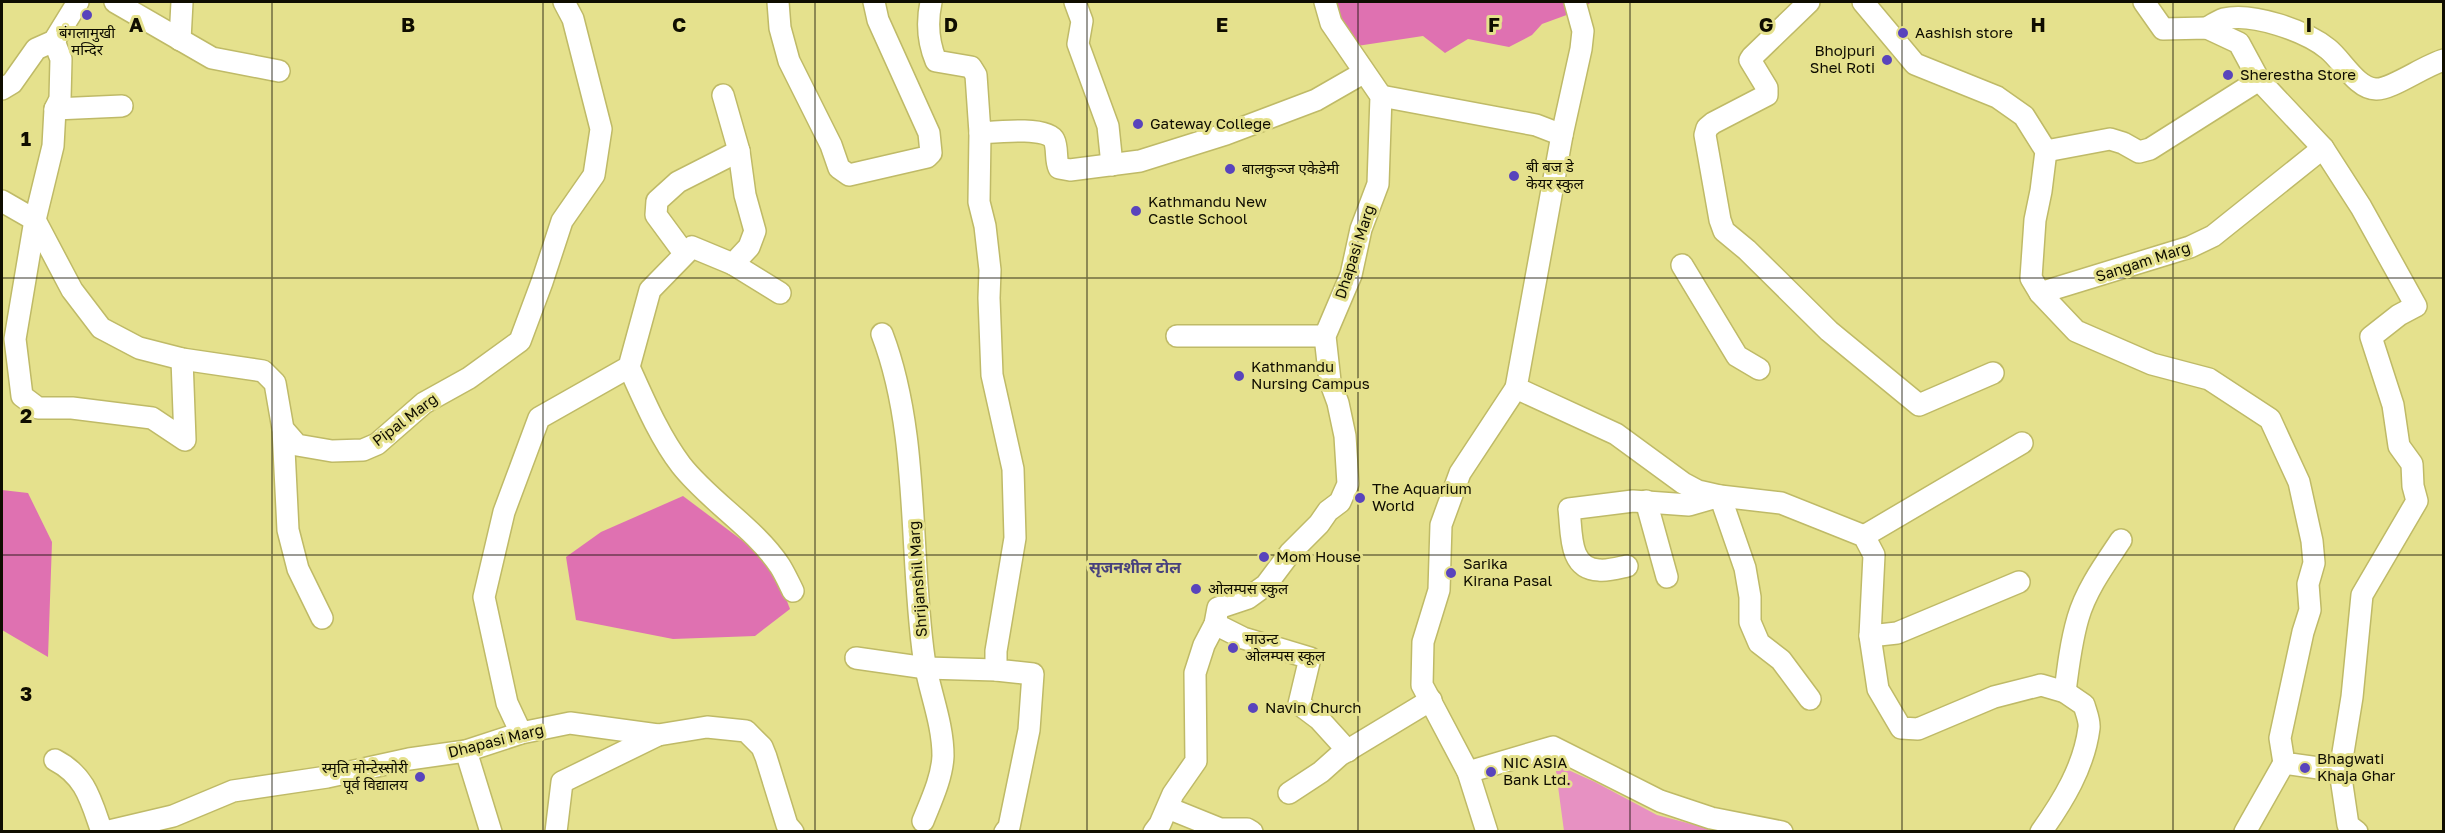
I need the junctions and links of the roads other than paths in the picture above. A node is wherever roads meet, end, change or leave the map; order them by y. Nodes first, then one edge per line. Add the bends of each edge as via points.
1 (78, 2) edge
2 (115, 2) edge
3 (182, 2) edge
4 (564, 2) edge
5 (778, 2) edge
6 (874, 2) edge
7 (931, 2) edge
8 (1075, 2) edge
9 (1324, 2) edge
10 (1575, 2) edge
11 (1809, 2) edge
12 (1863, 2) edge
13 (2144, 2) edge
14 (2207, 28) junction
15 (180, 40) junction
16 (54, 41) junction
17 (2444, 60) edge
18 (936, 61) junction
19 (279, 71) dead end
20 (903, 72) junction
21 (1363, 73) junction
22 (2259, 80) junction
23 (2, 89) edge
24 (723, 95) dead end
25 (1381, 96) junction
26 (122, 106) dead end
27 (55, 108) junction
28 (980, 133) junction
29 (1562, 135) junction
30 (2324, 148) junction
31 (740, 151) junction
32 (2046, 151) junction
33 (1112, 165) junction
34 (2, 201) edge
35 (35, 220) junction
36 (684, 253) junction
37 (733, 264) junction
38 (1682, 265) dead end
39 (780, 293) dead end
40 (2040, 293) junction
41 (882, 334) dead end
42 (1177, 336) dead end
43 (1325, 336) junction
44 (182, 359) junction
45 (629, 367) junction
46 (1758, 369) dead end
47 (1993, 373) dead end
48 (1516, 388) junction
49 (283, 429) junction
50 (2022, 443) dead end
51 (1720, 496) junction
52 (1646, 501) junction
53 (1864, 536) junction
54 (2121, 540) dead end
55 (1627, 566) dead end
56 (1667, 577) dead end
57 (2019, 582) dead end
58 (793, 591) dead end
59 (322, 618) dead end
60 (1215, 624) junction
61 (1870, 636) junction
62 (856, 658) dead end
63 (926, 668) junction
64 (996, 670) junction
65 (2065, 692) junction
66 (1431, 699) junction
67 (1810, 699) dead end
68 (521, 733) junction
69 (658, 735) junction
70 (466, 751) junction
71 (1348, 751) junction
72 (55, 760) dead end
73 (2284, 763) junction
74 (2340, 771) junction
75 (1468, 772) junction
76 (1289, 794) dead end
77 (1168, 808) junction
78 (926, 828) edge
79 (104, 831) edge
80 (490, 831) edge
81 (556, 831) edge
82 (793, 831) edge
83 (1005, 831) edge
84 (1154, 831) edge
85 (1252, 831) edge
86 (1486, 831) edge
87 (1782, 831) edge
88 (2041, 831) edge
89 (2245, 831) edge
90 (2356, 831) edge

1 - 16 street
2 - 15 street
3 - 15 street
4 - 49 street, Pipal Marg via 573,19 601,129 594,175 562,221 520,340 469,378 424,403 377,444 363,450 332,451 297,445
5 - 20 street via 789,62 839,168 849,175 931,153 929,134
6 - 20 street via 878,20
7 - 18 street via 931,48
8 - 33 street via 1082,21 1078,44 1108,126
9 - 21 street via 1330,23
10 - 29 street via 1583,31
11 - 47 street via 1750,60 1767,88 1767,95 1707,128 1705,135 1724,231 1829,331 1919,405
12 - 32 street via 1915,64 1997,97 2024,116
13 - 14 street via 2163,29
14 - 17 street via 2224,19 2288,26 2327,48 2364,86 2375,90
14 - 22 street via 2239,43
15 - 19 street via 212,58
16 - 23 street via 36,50 12,83
16 - 27 street via 61,59 60,99
18 - 20 street
18 - 28 street via 970,67 976,75
21 - 25 street
21 - 33 street via 1316,99 1226,134 1140,161
22 - 30 street
22 - 32 street via 2150,149 2139,152 2110,139
24 - 31 street
25 - 29 street via 1536,125
25 - 43 street, Dhapasi Marg via 1378,184 1361,229 1351,275
26 - 27 street
27 - 35 street via 53,146
28 - 33 street via 1049,134 1054,140 1059,168
28 - 64 street via 979,202 990,270 992,375 1013,469 1015,538
29 - 48 street
30 - 40 street, Sangam Marg via 2212,236 2190,248
30 - 74 street via 2416,306 2371,337 2393,405 2399,446 2412,464 2417,501 2362,595
31 - 36 street via 678,182 657,201 656,215
31 - 37 street via 745,195 755,231 749,247
32 - 40 street via 2031,278
34 - 35 street
35 - 44 street via 72,290 101,328 140,348
35 - 44 street via 15,339 22,396 38,408 152,418 185,440
36 - 37 street via 692,247
36 - 45 street via 650,290
37 - 39 street
38 - 46 street via 1737,357
40 - 73 street via 2076,331 2152,364 2209,379 2270,419 2300,482 2314,563 2308,584 2310,609 2280,738
41 - 63 street, Shrijanshil Marg via 893,363 907,453
42 - 43 street
43 - 60 street, Dhapasi Marg via 1330,381 1345,436 1348,484 1340,502 1290,553 1266,585 1248,598 1218,608
44 - 49 street via 263,371 275,383
45 - 58 street via 680,464 780,566
45 - 68 street via 539,418 504,512 484,597 507,704
48 - 51 street via 1616,434 1683,483
48 - 66 street via 1460,473 1441,525 1439,590 1423,642 1422,685
49 - 59 street via 288,530 298,569
50 - 53 street
51 - 52 street via 1689,506
51 - 53 street via 1781,503
51 - 67 street via 1745,568 1750,622 1759,643 1781,660
52 - 55 street via 1569,509 1576,559 1582,565 1598,570
52 - 56 street
53 - 61 street via 1874,555
54 - 65 street via 2078,616
57 - 61 street via 1897,633
60 - 71 street via 1243,638 1310,658 1299,704 1319,718
60 - 77 street, Dhapasi Marg via 1195,673 1196,761
61 - 65 street via 1878,689 1901,728 1918,729 1994,697 2042,685
62 - 63 street
63 - 64 street
63 - 78 street, Shrijanshil Marg via 942,732 943,758
64 - 83 street via 1033,674 1029,730
65 - 88 street via 2085,705 2090,726 2066,797
66 - 71 street
66 - 75 street
68 - 69 street, Dhapasi Marg via 570,723
68 - 70 street, Dhapasi Marg
69 - 81 street via 562,782
69 - 82 street, Dhapasi Marg via 707,727 746,731 762,747 787,825
70 - 79 street, Dhapasi Marg via 233,790 173,816
70 - 80 street
71 - 76 street
72 - 79 street via 68,767 85,787
73 - 74 street
73 - 89 street
74 - 90 street via 2348,825
75 - 86 street
75 - 87 street via 1553,747 1660,801 1711,819
77 - 84 street, Dhapasi Marg
77 - 85 street via 1220,829

